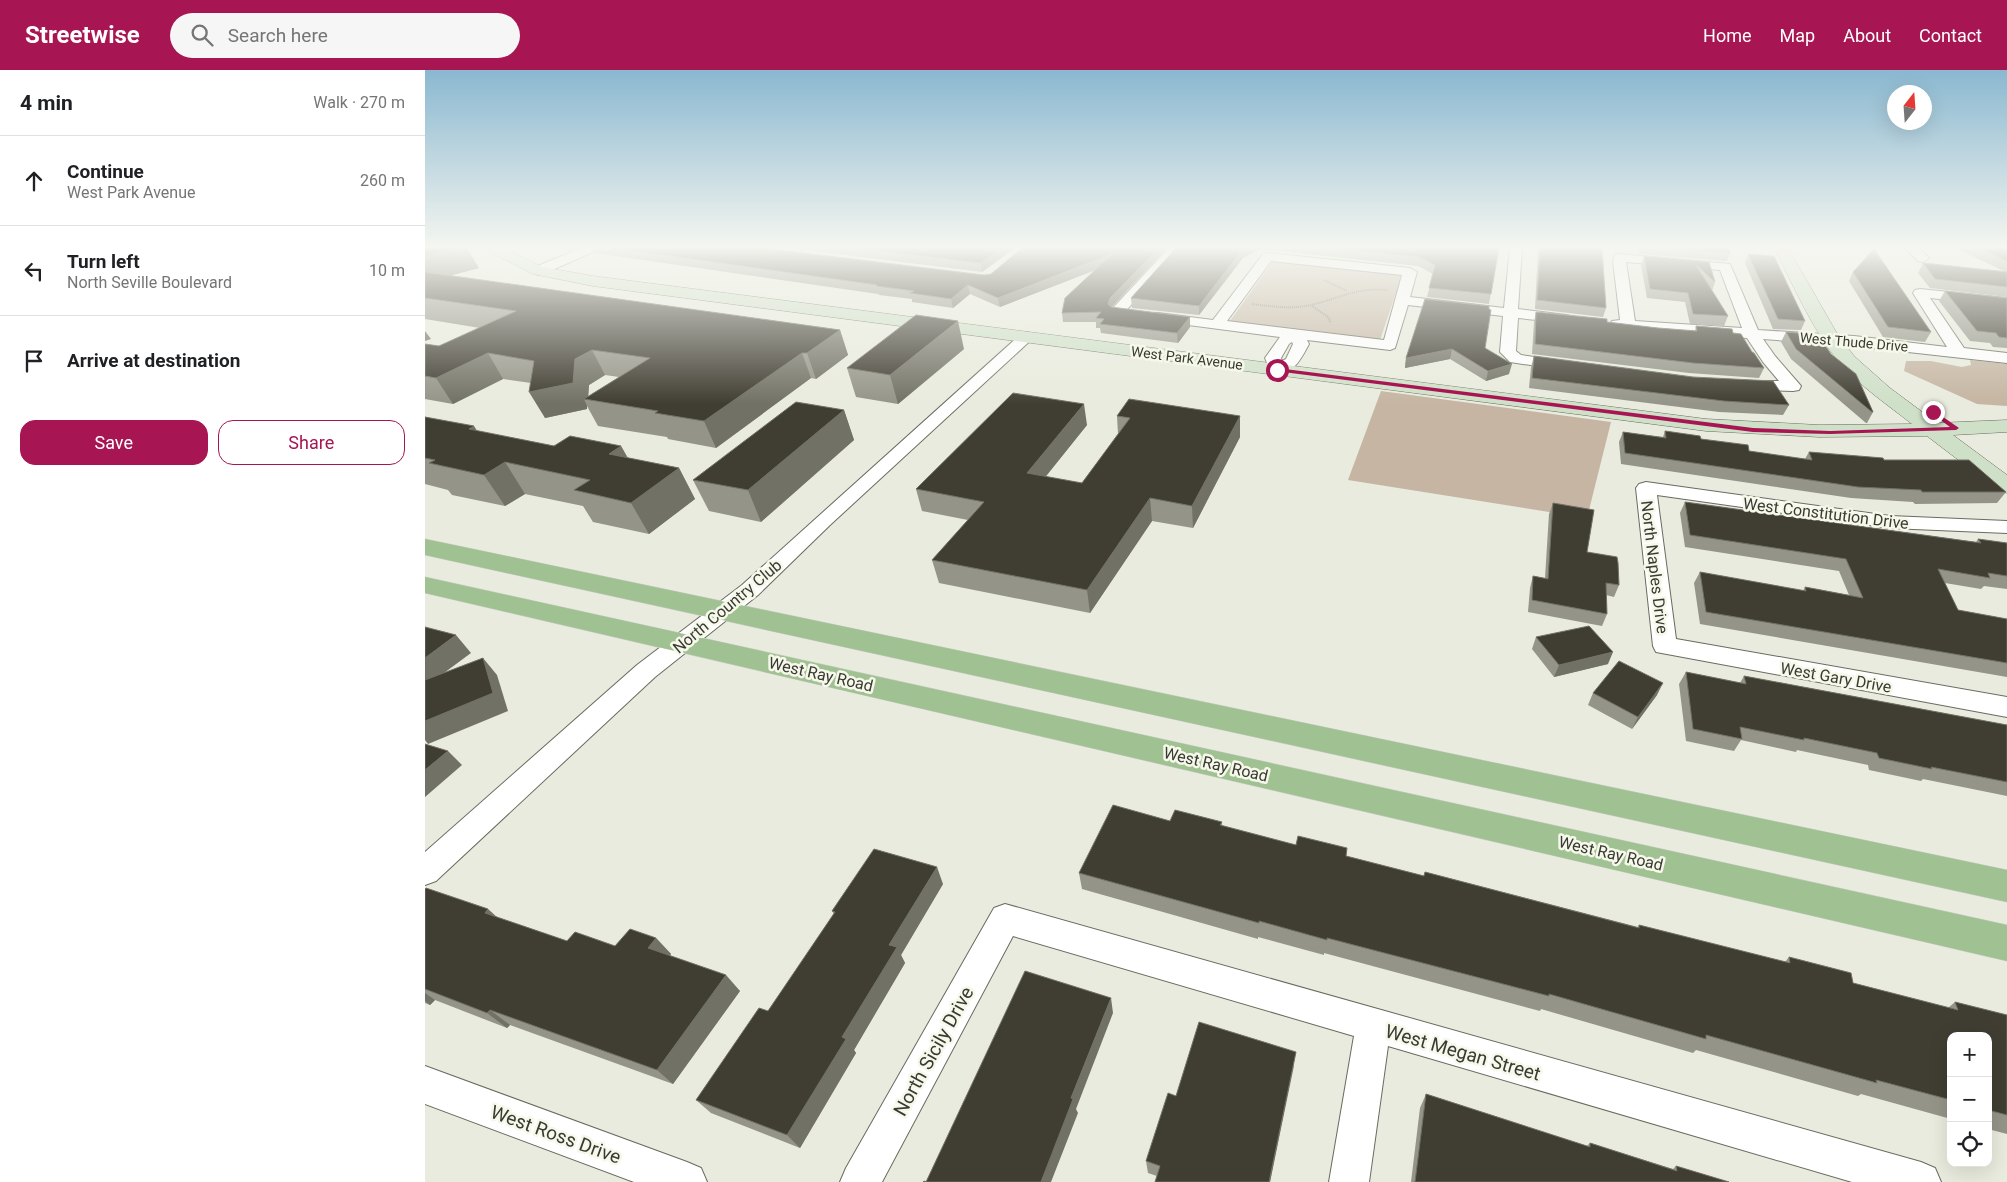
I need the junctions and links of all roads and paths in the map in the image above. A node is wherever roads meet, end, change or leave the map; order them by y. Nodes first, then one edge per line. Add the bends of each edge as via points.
1 (740, 300) edge
2 (1128, 300) edge
3 (1327, 300) edge
4 (1402, 300) edge
5 (1428, 300) edge
6 (1513, 300) edge
7 (1624, 300) edge
8 (1738, 300) edge
9 (1818, 300) edge
10 (1925, 300) edge
11 (1987, 300) edge
12 (1234, 301) joint
13 (2007, 302) edge
14 (1312, 305) junction
15 (1512, 313) junction
16 (1579, 320) edge
17 (1599, 322) edge
18 (1217, 324) junction
19 (1331, 324) dead end
20 (1628, 326) junction
21 (1296, 334) junction
22 (1752, 334) junction
23 (1843, 335) junction
24 (1026, 337) junction
25 (1959, 352) junction
26 (2007, 358) edge
27 (1583, 368) edge
28 (1277, 370) junction
29 (1734, 384) edge
30 (2007, 426) edge
31 (1956, 428) junction
32 (1934, 430) junction
33 (2007, 466) edge
34 (2007, 486) edge
35 (1645, 488) joint
36 (2007, 527) edge
37 (425, 547) edge
38 (425, 585) edge
39 (724, 611) junction
40 (683, 643) junction
41 (1665, 646) joint
42 (2007, 707) edge
43 (425, 871) edge
44 (2007, 886) edge
45 (1005, 920) joint
46 (2007, 943) edge
47 (1373, 1026) junction
48 (425, 1086) edge
49 (687, 1182) edge
50 (860, 1182) edge
51 (1349, 1182) edge
52 (1921, 1182) edge

1 - 24 street, West Park Avenue
2 - 18 street via 1117,312
3 - 14 path
4 - 21 street via 1390,345
5 - 15 street
6 - 15 street
7 - 20 street
8 - 22 street
9 - 23 street
10 - 25 street
11 - 13 street
12 - 14 path via 1280,307
12 - 18 street
14 - 19 path via 1328,317
15 - 16 street
15 - 27 street via 1508,352 1516,360
17 - 20 street, West Thude Drive
18 - 21 street
20 - 22 street, West Thude Drive
21 - 28 street via 1301,344 1293,361
22 - 23 street, West Thude Drive
22 - 29 street via 1793,386
23 - 25 street, West Thude Drive
23 - 31 street via 1892,381
23 - 32 street via 1848,361 1861,375
24 - 28 street, West Park Avenue
24 - 39 street, North Country Club
25 - 26 street, West Thude Drive
28 - 32 street, West Park Avenue via 1753,430
30 - 31 street, West Park Avenue
31 - 32 street, West Park Avenue
31 - 33 street
32 - 34 street
35 - 36 street, West Constitution Drive via 1890,522
35 - 41 street, North Naples Drive
37 - 39 main road
38 - 40 main road, West Ray Road
39 - 40 street, North Country Club
39 - 44 main road
40 - 43 street, North Country Club via 646,671
40 - 46 main road, West Ray Road
41 - 42 street, West Gary Drive
45 - 47 street, West Megan Street
45 - 50 street, North Sicily Drive
47 - 51 street
47 - 52 street, West Megan Street
48 - 49 street, West Ross Drive

